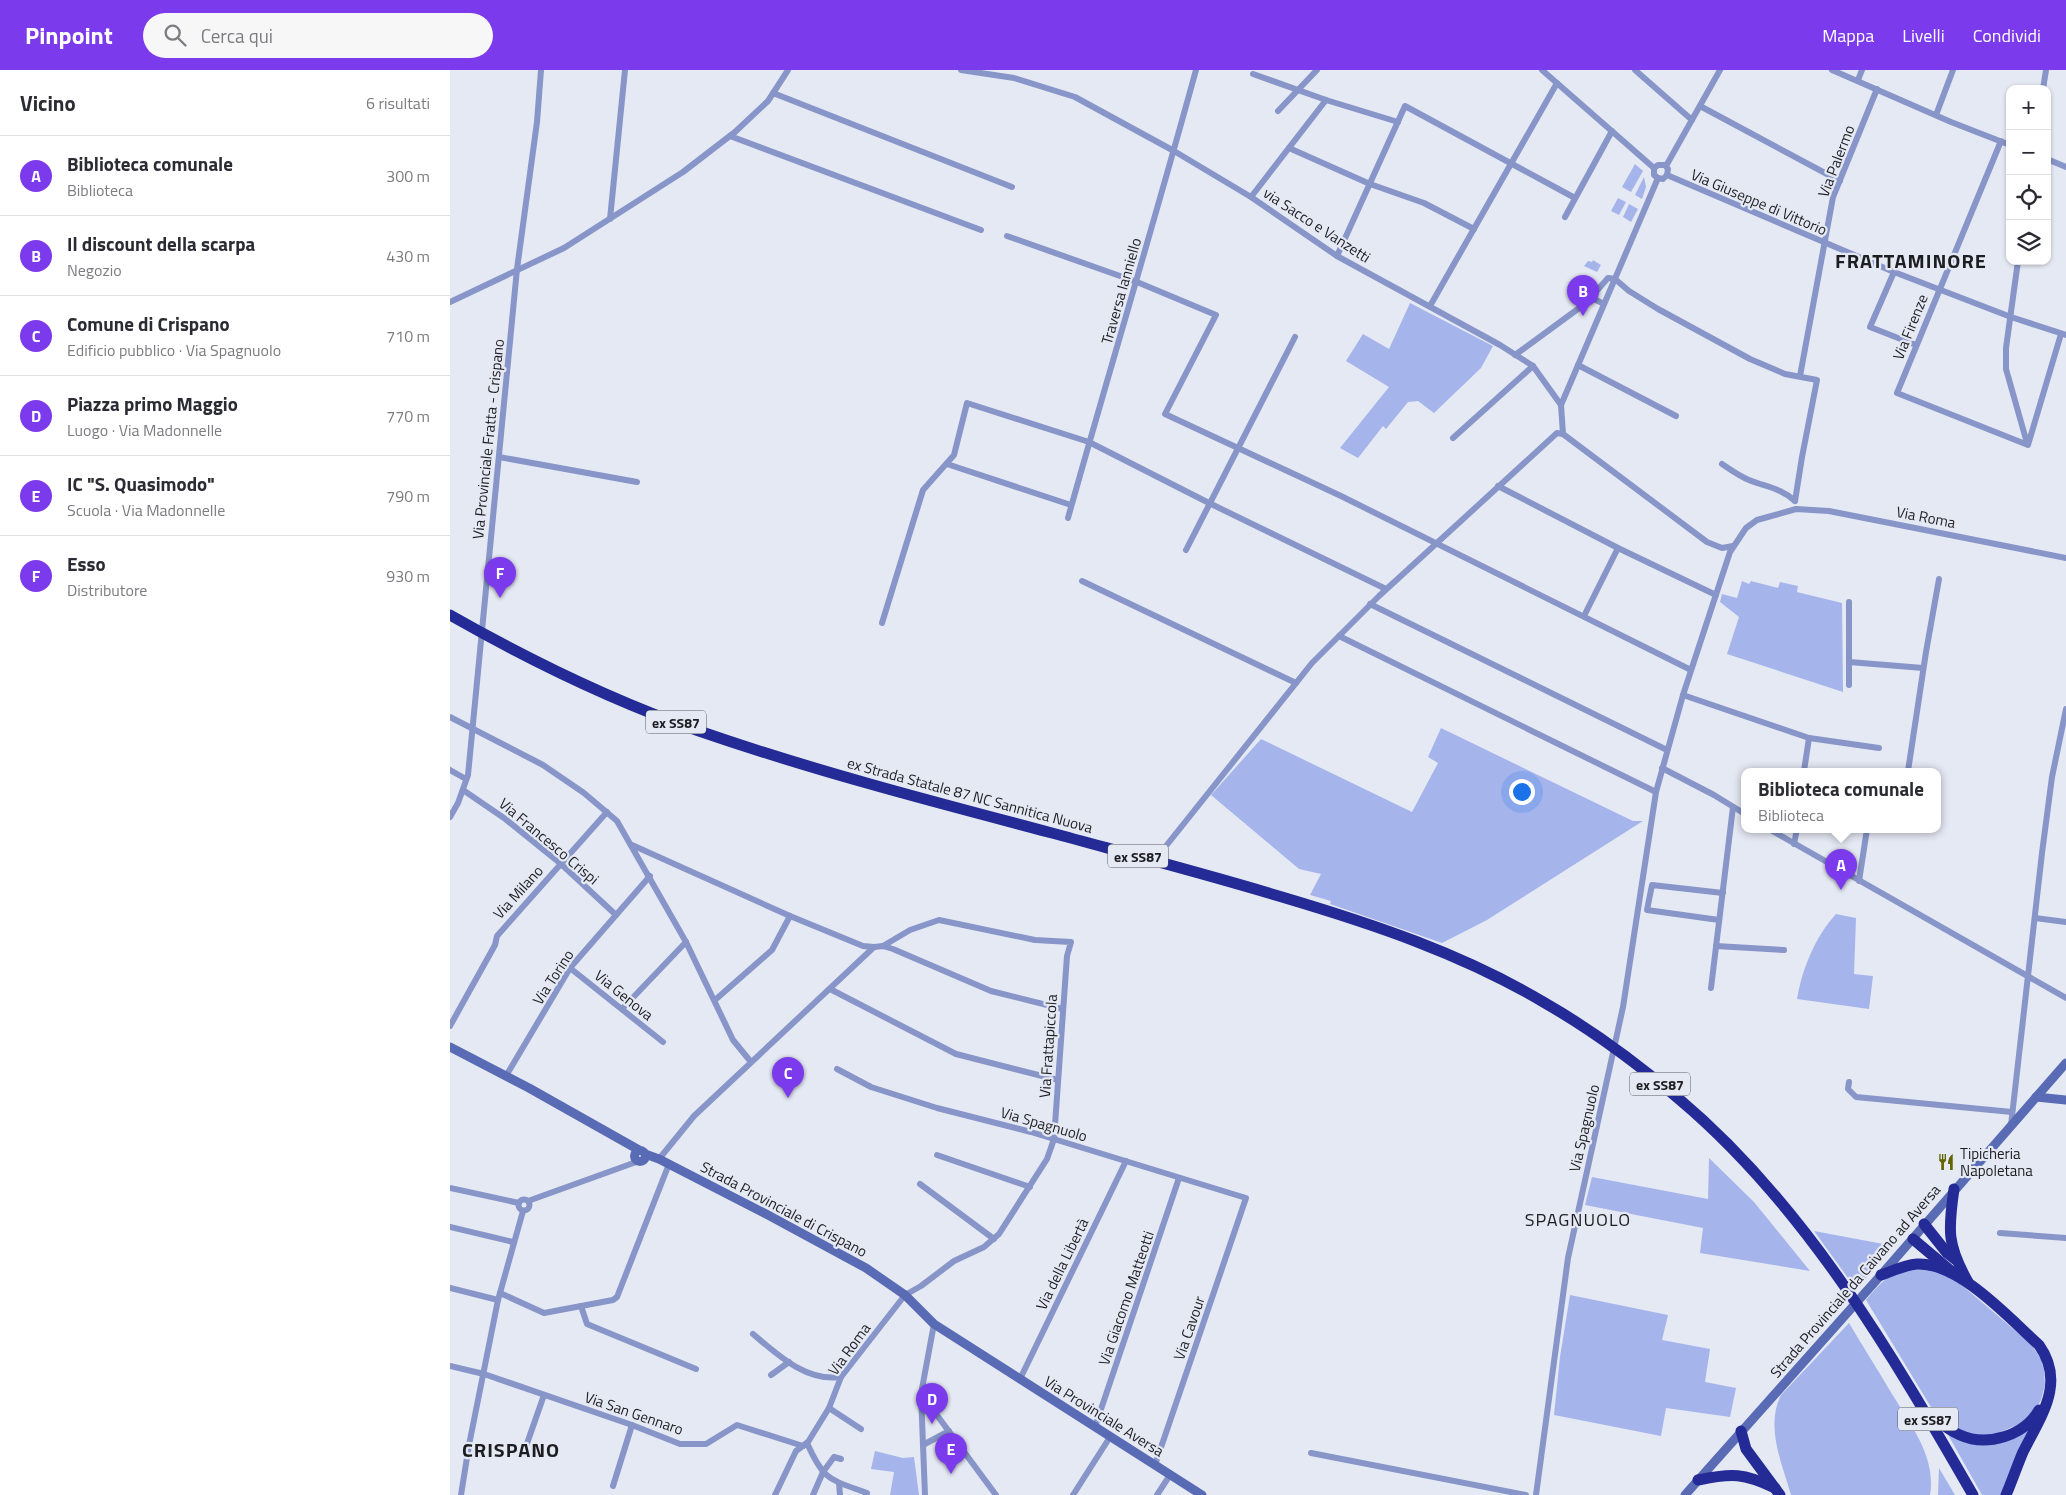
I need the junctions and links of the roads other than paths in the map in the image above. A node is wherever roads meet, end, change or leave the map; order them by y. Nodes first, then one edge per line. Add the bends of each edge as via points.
1 (541, 70) edge
2 (625, 70) edge
3 (788, 70) edge
4 (961, 70) edge
5 (1196, 70) edge
6 (1317, 70) edge
7 (1542, 70) edge
8 (1635, 70) edge
9 (1720, 70) edge
10 (1832, 70) edge
11 (1862, 70) edge
12 (1953, 70) edge
13 (2046, 70) edge
14 (973, 71) edge
15 (1253, 74) dead end
16 (1858, 80) junction
17 (1558, 83) junction
18 (2044, 85) edge
19 (1877, 89) junction
20 (1298, 90) junction
21 (773, 93) junction
22 (1326, 100) junction
23 (1700, 106) junction
24 (1278, 111) dead end
25 (1936, 116) junction
26 (1692, 120) junction
27 (1398, 122) junction
28 (1612, 131) junction
29 (730, 136) junction
30 (2001, 141) junction
31 (2006, 143) edge
32 (1289, 148) junction
33 (1174, 151) junction
34 (2051, 161) edge
35 (1511, 164) junction
36 (1666, 166) junction
37 (2066, 167) edge
38 (1654, 168) junction
39 (1667, 175) junction
40 (1658, 178) junction
41 (1840, 181) junction
42 (1370, 184) junction
43 (1012, 187) dead end
44 (1251, 197) junction
45 (1575, 198) junction
46 (1565, 217) dead end
47 (610, 219) junction
48 (1474, 229) junction
49 (981, 230) dead end
50 (1007, 236) dead end
51 (1824, 243) junction
52 (1337, 256) junction
53 (2018, 265) edge
54 (517, 269) junction
55 (1894, 272) junction
56 (1615, 279) junction
57 (1137, 282) junction
58 (1940, 288) junction
59 (1590, 297) junction
60 (450, 302) edge
61 (1604, 304) junction
62 (1430, 306) junction
63 (2011, 317) junction
64 (2064, 334) edge
65 (1295, 337) dead end
66 (1916, 345) junction
67 (1515, 355) junction
68 (1578, 365) junction
69 (1533, 366) junction
70 (1800, 376) junction
71 (1560, 405) junction
72 (1676, 416) dead end
73 (1562, 434) junction
74 (1453, 438) dead end
75 (1089, 442) junction
76 (2028, 445) junction
77 (1237, 447) junction
78 (499, 457) junction
79 (947, 464) junction
80 (1722, 464) dead end
81 (636, 482) dead end
82 (1498, 486) junction
83 (1795, 501) junction
84 (1209, 503) junction
85 (1071, 505) junction
86 (1796, 508) junction
87 (1068, 518) dead end
88 (1436, 543) junction
89 (1733, 546) junction
90 (1618, 548) junction
91 (1186, 550) dead end
92 (2066, 558) edge
93 (1939, 579) dead end
94 (1082, 581) dead end
95 (1386, 589) junction
96 (1716, 595) junction
97 (1849, 602) dead end
98 (1370, 604) junction
99 (450, 615) edge
100 (1584, 616) junction
101 (882, 623) dead end
102 (1339, 636) junction
103 (1849, 662) junction
104 (1923, 668) junction
105 (1691, 670) junction
106 (1296, 683) junction
107 (1849, 685) dead end
108 (1683, 696) junction
109 (2066, 709) edge
110 (450, 717) edge
111 (473, 729) junction
112 (1809, 738) junction
113 (1879, 748) dead end
114 (1667, 750) junction
115 (1662, 768) junction
116 (1804, 768) edge
117 (1908, 768) edge
118 (450, 770) edge
119 (466, 779) junction
120 (462, 790) junction
121 (1656, 792) junction
122 (1733, 806) junction
123 (1741, 811) edge
124 (607, 812) junction
125 (450, 817) edge
126 (1776, 833) edge
127 (1795, 833) edge
128 (1866, 833) edge
129 (1794, 844) junction
130 (632, 845) junction
131 (1166, 846) dead end
132 (561, 864) junction
133 (650, 876) junction
134 (1858, 881) junction
135 (1723, 893) junction
136 (616, 915) junction
137 (790, 916) junction
138 (2035, 918) junction
139 (1719, 920) junction
140 (2066, 922) edge
141 (686, 942) junction
142 (883, 946) junction
143 (1716, 946) junction
144 (874, 947) junction
145 (1784, 950) dead end
146 (570, 968) junction
147 (2028, 976) junction
148 (1711, 988) dead end
149 (830, 989) junction
150 (2066, 998) edge
151 (715, 1000) junction
152 (622, 1009) junction
153 (1063, 1009) junction
154 (450, 1026) edge
155 (662, 1042) dead end
156 (450, 1046) edge
157 (751, 1062) junction
158 (2066, 1062) edge
159 (837, 1069) dead end
160 (506, 1076) junction
161 (1058, 1080) junction
162 (1849, 1082) dead end
163 (2036, 1097) junction
164 (2066, 1100) edge
165 (2012, 1112) junction
166 (2011, 1125) junction
167 (1054, 1139) junction
168 (642, 1152) junction
169 (937, 1155) dead end
170 (659, 1159) junction
171 (638, 1161) joint
172 (1126, 1161) junction
173 (669, 1164) junction
174 (1179, 1178) junction
175 (920, 1184) dead end
176 (1030, 1187) junction
177 (450, 1188) edge
178 (1954, 1189) junction
179 (1246, 1198) joint
180 (528, 1201) junction
181 (519, 1203) junction
182 (523, 1211) junction
183 (1924, 1224) junction
184 (450, 1227) edge
185 (2000, 1233) dead end
186 (994, 1238) junction
187 (2066, 1238) edge
188 (1912, 1239) junction
189 (513, 1242) junction
190 (1956, 1260) junction
191 (1953, 1274) junction
192 (1881, 1275) junction
193 (1968, 1282) junction
194 (450, 1288) edge
195 (905, 1296) junction
196 (499, 1297) junction
197 (581, 1306) junction
198 (934, 1324) junction
199 (753, 1334) dead end
200 (789, 1362) junction
201 (450, 1366) edge
202 (696, 1369) dead end
203 (484, 1374) junction
204 (771, 1375) dead end
205 (841, 1377) junction
206 (1020, 1379) junction
207 (2050, 1392) junction
208 (921, 1394) junction
209 (544, 1395) junction
210 (829, 1408) junction
211 (1924, 1411) junction
212 (632, 1425) junction
213 (1094, 1427) junction
214 (861, 1429) dead end
215 (949, 1431) junction
216 (1741, 1431) junction
217 (1110, 1437) junction
218 (805, 1444) junction
219 (923, 1445) junction
220 (524, 1452) dead end
221 (1310, 1454) dead end
222 (841, 1459) dead end
223 (1155, 1465) junction
224 (822, 1472) junction
225 (1170, 1475) junction
226 (1698, 1480) junction
227 (839, 1483) junction
228 (613, 1486) dead end
229 (1778, 1491) edge
230 (461, 1495) edge
231 (776, 1495) edge
232 (812, 1495) edge
233 (840, 1495) edge
234 (866, 1495) edge
235 (925, 1495) edge
236 (996, 1495) edge
237 (1073, 1495) edge
238 (1157, 1495) edge
239 (1202, 1495) edge
240 (1526, 1495) edge
241 (1536, 1495) edge
242 (1685, 1495) edge
243 (1973, 1495) edge
244 (2006, 1495) edge

1 - 54 street, Via Provinciale Fratta - Crispano
2 - 47 street
3 - 21 street
4 - 14 street, via Sacco e Vanzetti
5 - 33 street, Traversa Ianniello
6 - 20 street
7 - 17 street
8 - 26 street
9 - 23 street
10 - 16 street
11 - 16 street
12 - 25 street
13 - 18 street
14 - 33 street, via Sacco e Vanzetti via 1014,78 1075,97
15 - 20 street
16 - 19 street
17 - 28 street
17 - 35 street
19 - 25 street
19 - 41 street, Via Palermo
20 - 22 street
20 - 24 street
21 - 29 street
21 - 43 street
22 - 27 street
22 - 32 street
23 - 26 street
23 - 41 street
25 - 30 street
26 - 36 street
27 - 35 street via 1405,106
27 - 42 street
28 - 38 street
28 - 45 street
29 - 47 street via 683,172
29 - 49 street
30 - 31 street
30 - 58 street, Via Firenze
32 - 42 street
32 - 44 street
33 - 44 street, via Sacco e Vanzetti
33 - 57 street, Traversa Ianniello
34 - 37 street
35 - 45 street
35 - 48 street
36 - 38 street via 1660,164
36 - 39 street
38 - 40 street via 1654,175
39 - 40 street
39 - 51 street, Via Giuseppe di Vittorio
40 - 56 street
41 - 51 street, Via Palermo via 1833,197
42 - 48 street via 1424,203
42 - 52 street
44 - 52 street, via Sacco e Vanzetti
45 - 46 street
47 - 54 street via 564,248
48 - 62 street
50 - 57 street
51 - 55 street, Via Giuseppe di Vittorio
51 - 70 street, Via Palermo
52 - 62 street, via Sacco e Vanzetti
53 - 63 street
54 - 60 street
54 - 78 street, Via Provinciale Fratta - Crispano
55 - 58 street, Via Giuseppe di Vittorio
55 - 66 street via 1870,327
56 - 59 street via 1608,278
56 - 61 street
56 - 70 street via 1658,309 1750,359 1785,374
57 - 75 street, Traversa Ianniello
57 - 77 street via 1216,315 1165,414
58 - 63 street, Via Giuseppe di Vittorio
58 - 66 street, Via Firenze
59 - 61 street
59 - 67 street
61 - 68 street
62 - 67 street, via Sacco e Vanzetti
63 - 64 street, Via Giuseppe di Vittorio
63 - 76 street via 2006,368
64 - 76 street
65 - 77 street
66 - 76 street, Via Firenze via 1897,393
67 - 69 street, via Sacco e Vanzetti
68 - 71 street
68 - 72 street
69 - 71 street, via Sacco e Vanzetti
69 - 74 street
70 - 83 street via 1817,380
71 - 73 street
73 - 82 street via 1557,433
73 - 89 street via 1689,530 1716,547
75 - 79 street via 967,403 954,455
75 - 84 street
75 - 85 street, Traversa Ianniello
77 - 84 street
77 - 88 street
78 - 81 street
78 - 111 street, Via Provinciale Fratta - Crispano
79 - 85 street
79 - 101 street via 924,490
80 - 83 street via 1750,480 1786,492
82 - 88 street
82 - 90 street
83 - 86 street via 1791,505
84 - 91 street
84 - 95 street
85 - 87 street, Traversa Ianniello
86 - 89 street, Via Roma via 1756,520
86 - 92 street, Via Roma via 1829,511
88 - 95 street
88 - 100 street
89 - 96 street, Via Roma
90 - 96 street
90 - 100 street
93 - 104 street
94 - 106 street
95 - 98 street
96 - 105 street, Via Spagnuolo
97 - 103 street
98 - 102 street
98 - 114 street
99 - 211 highway, ex Strada Statale 87 NC Sannitica Nuova / ex SS87 via 546,666 695,729 792,762 1361,920 1486,971 1546,1003 1600,1038 1681,1101 1747,1165 1840,1280
100 - 105 street
102 - 106 street
102 - 121 street
103 - 104 street
103 - 107 street
104 - 117 street
105 - 108 street, Via Spagnuolo
106 - 131 street
108 - 112 street
108 - 114 street, Via Spagnuolo
109 - 138 street via 2052,777
110 - 111 street
111 - 119 street, Via Provinciale Fratta - Crispano
111 - 124 street via 543,765
112 - 113 street
112 - 116 street
114 - 115 street, Via Spagnuolo
115 - 121 street, Via Spagnuolo
115 - 122 street
118 - 119 street
119 - 120 street, Via Provinciale Fratta - Crispano
120 - 125 street, Via Provinciale Fratta - Crispano
120 - 132 street, Via Francesco Crispi via 504,818
121 - 241 street, Via Spagnuolo via 1623,1007 1568,1258
122 - 123 street
122 - 135 street
124 - 130 street via 617,821
124 - 132 street, Via Milano
126 - 129 street
127 - 129 street
128 - 134 street
129 - 134 street
130 - 133 street
130 - 137 street
132 - 136 street, Via Francesco Crispi
132 - 154 street, Via Milano via 497,936
133 - 136 street, Via Torino
133 - 141 street
134 - 147 street
135 - 139 street
135 - 139 street via 1652,885 1647,910
136 - 146 street, Via Torino
137 - 144 street via 863,946
137 - 151 street via 772,950
138 - 140 street
138 - 147 street
139 - 143 street
141 - 151 street
141 - 152 street
142 - 144 street
142 - 153 street via 992,991
142 - 153 street, Via Frattapiccola via 910,930 939,920 1035,940 1072,942
143 - 145 street
143 - 148 street
144 - 149 street
146 - 152 street, Via Genova
146 - 160 street, Via Torino
147 - 150 street
147 - 165 street
149 - 157 street
149 - 161 street via 956,1054
151 - 157 street via 733,1040
152 - 155 street, Via Genova
153 - 161 street, Via Frattapiccola
156 - 160 street, Strada Provinciale di Crispano
157 - 170 street via 694,1116
158 - 163 street, Strada Provinciale da Caivano ad Aversa
159 - 167 street, Via Spagnuolo via 871,1087
160 - 168 street, Strada Provinciale di Crispano
161 - 167 street, Via Frattapiccola
162 - 165 street via 1848,1089 1856,1097
163 - 164 street
163 - 166 street, Strada Provinciale da Caivano ad Aversa
165 - 166 street
166 - 178 street, Strada Provinciale da Caivano ad Aversa
167 - 172 street, Via Spagnuolo
167 - 176 street, Via Frattapiccola via 1047,1159
168 - 170 street, Strada Provinciale di Crispano
168 - 171 street via 634,1156
169 - 176 street
170 - 173 street, Strada Provinciale di Crispano
171 - 180 street
172 - 174 street, Via Spagnuolo
172 - 206 street, Via della Libertà
173 - 195 street, Strada Provinciale di Crispano via 842,1254
173 - 197 street via 617,1297
174 - 179 street, Via Spagnuolo
174 - 213 street, Via Giacomo Matteotti
175 - 186 street
176 - 186 street, Via Frattapiccola
177 - 181 street
178 - 183 street, Strada Provinciale da Caivano ad Aversa
178 - 190 highway via 1950,1230
179 - 223 street, Via Cavour
180 - 181 street
180 - 182 street via 529,1208
181 - 182 street
182 - 189 street
183 - 188 street, Strada Provinciale da Caivano ad Aversa
183 - 190 highway
184 - 189 street
185 - 187 street
186 - 195 street, Via Frattapiccola via 984,1247 954,1261
188 - 191 highway
188 - 192 street, Strada Provinciale da Caivano ad Aversa
189 - 196 street
190 - 193 highway
191 - 192 highway via 1927,1264 1916,1264
191 - 193 highway
192 - 216 street, Strada Provinciale da Caivano ad Aversa
193 - 207 highway via 2039,1345 2050,1368
194 - 196 street
195 - 198 street, Strada Provinciale di Crispano
195 - 205 street, Via Roma
196 - 197 street via 544,1312
196 - 203 street
197 - 202 street via 587,1324
198 - 206 street, Via Provinciale Aversa
198 - 208 street
199 - 200 street
200 - 204 street
200 - 205 street via 819,1378
201 - 203 street, Via San Gennaro
203 - 209 street, Via San Gennaro
203 - 230 street
205 - 210 street, Via Roma
206 - 213 street, Via Provinciale Aversa
207 - 211 highway via 2037,1414 2025,1426 1994,1439 1976,1440 1961,1435
207 - 244 highway via 2048,1404 2022,1454
208 - 215 street
208 - 219 street
209 - 212 street, Via San Gennaro
209 - 220 street
210 - 214 street
210 - 218 street, Via Roma
211 - 243 highway, ex Strada Statale 87 NC Sannitica Nuova / ex SS87
212 - 218 street, Via San Gennaro via 680,1444 706,1444 737,1426
212 - 228 street
213 - 217 street, Via Provinciale Aversa
215 - 219 street
215 - 236 street
216 - 226 street, Strada Provinciale da Caivano ad Aversa
216 - 229 highway via 1746,1449
217 - 223 street, Via Provinciale Aversa
217 - 237 street
218 - 224 street
218 - 231 street, Via Roma via 796,1451
219 - 235 street
221 - 240 street
222 - 224 street via 834,1457
223 - 225 street, Via Provinciale Aversa
224 - 227 street
224 - 232 street
225 - 238 street
225 - 239 street, Via Provinciale Aversa
226 - 229 highway via 1733,1474 1755,1478
226 - 242 street, Strada Provinciale da Caivano ad Aversa
227 - 233 street
227 - 234 street

